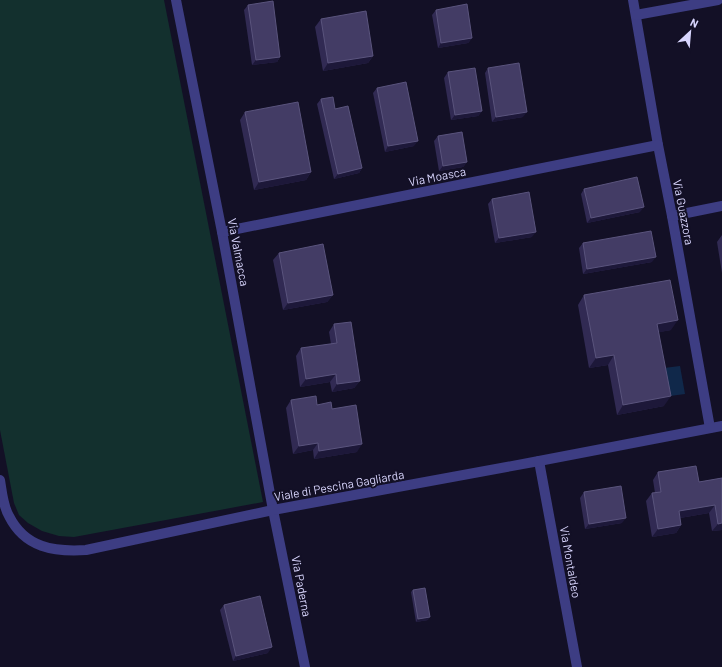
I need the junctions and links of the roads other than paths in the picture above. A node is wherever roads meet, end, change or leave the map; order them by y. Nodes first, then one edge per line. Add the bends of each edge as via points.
1 (176, 0) edge
2 (633, 0) edge
3 (718, 0) edge
4 (636, 15) junction
5 (658, 145) junction
6 (722, 206) edge
7 (672, 216) junction
8 (222, 232) junction
9 (722, 426) edge
10 (710, 428) junction
11 (539, 461) junction
12 (0, 480) edge
13 (273, 510) junction
14 (305, 667) edge
15 (577, 667) edge

1 - 8 street, Via Valmacca
2 - 4 street, Via Guazzora
3 - 4 street
4 - 5 street, Via Guazzora
5 - 7 street, Via Guazzora
5 - 8 street, Via Moasca
6 - 7 street
7 - 10 street, Via Guazzora
8 - 13 street, Via Valmacca
9 - 10 street, Viale di Pescina Gagliarda
10 - 11 street, Viale di Pescina Gagliarda
11 - 13 street, Viale di Pescina Gagliarda
11 - 15 street, Via Montaldeo
12 - 13 street, Viale di Pescina Gagliarda via 8,516 15,526 33,542 59,550 86,550
13 - 14 street, Via Paderna

